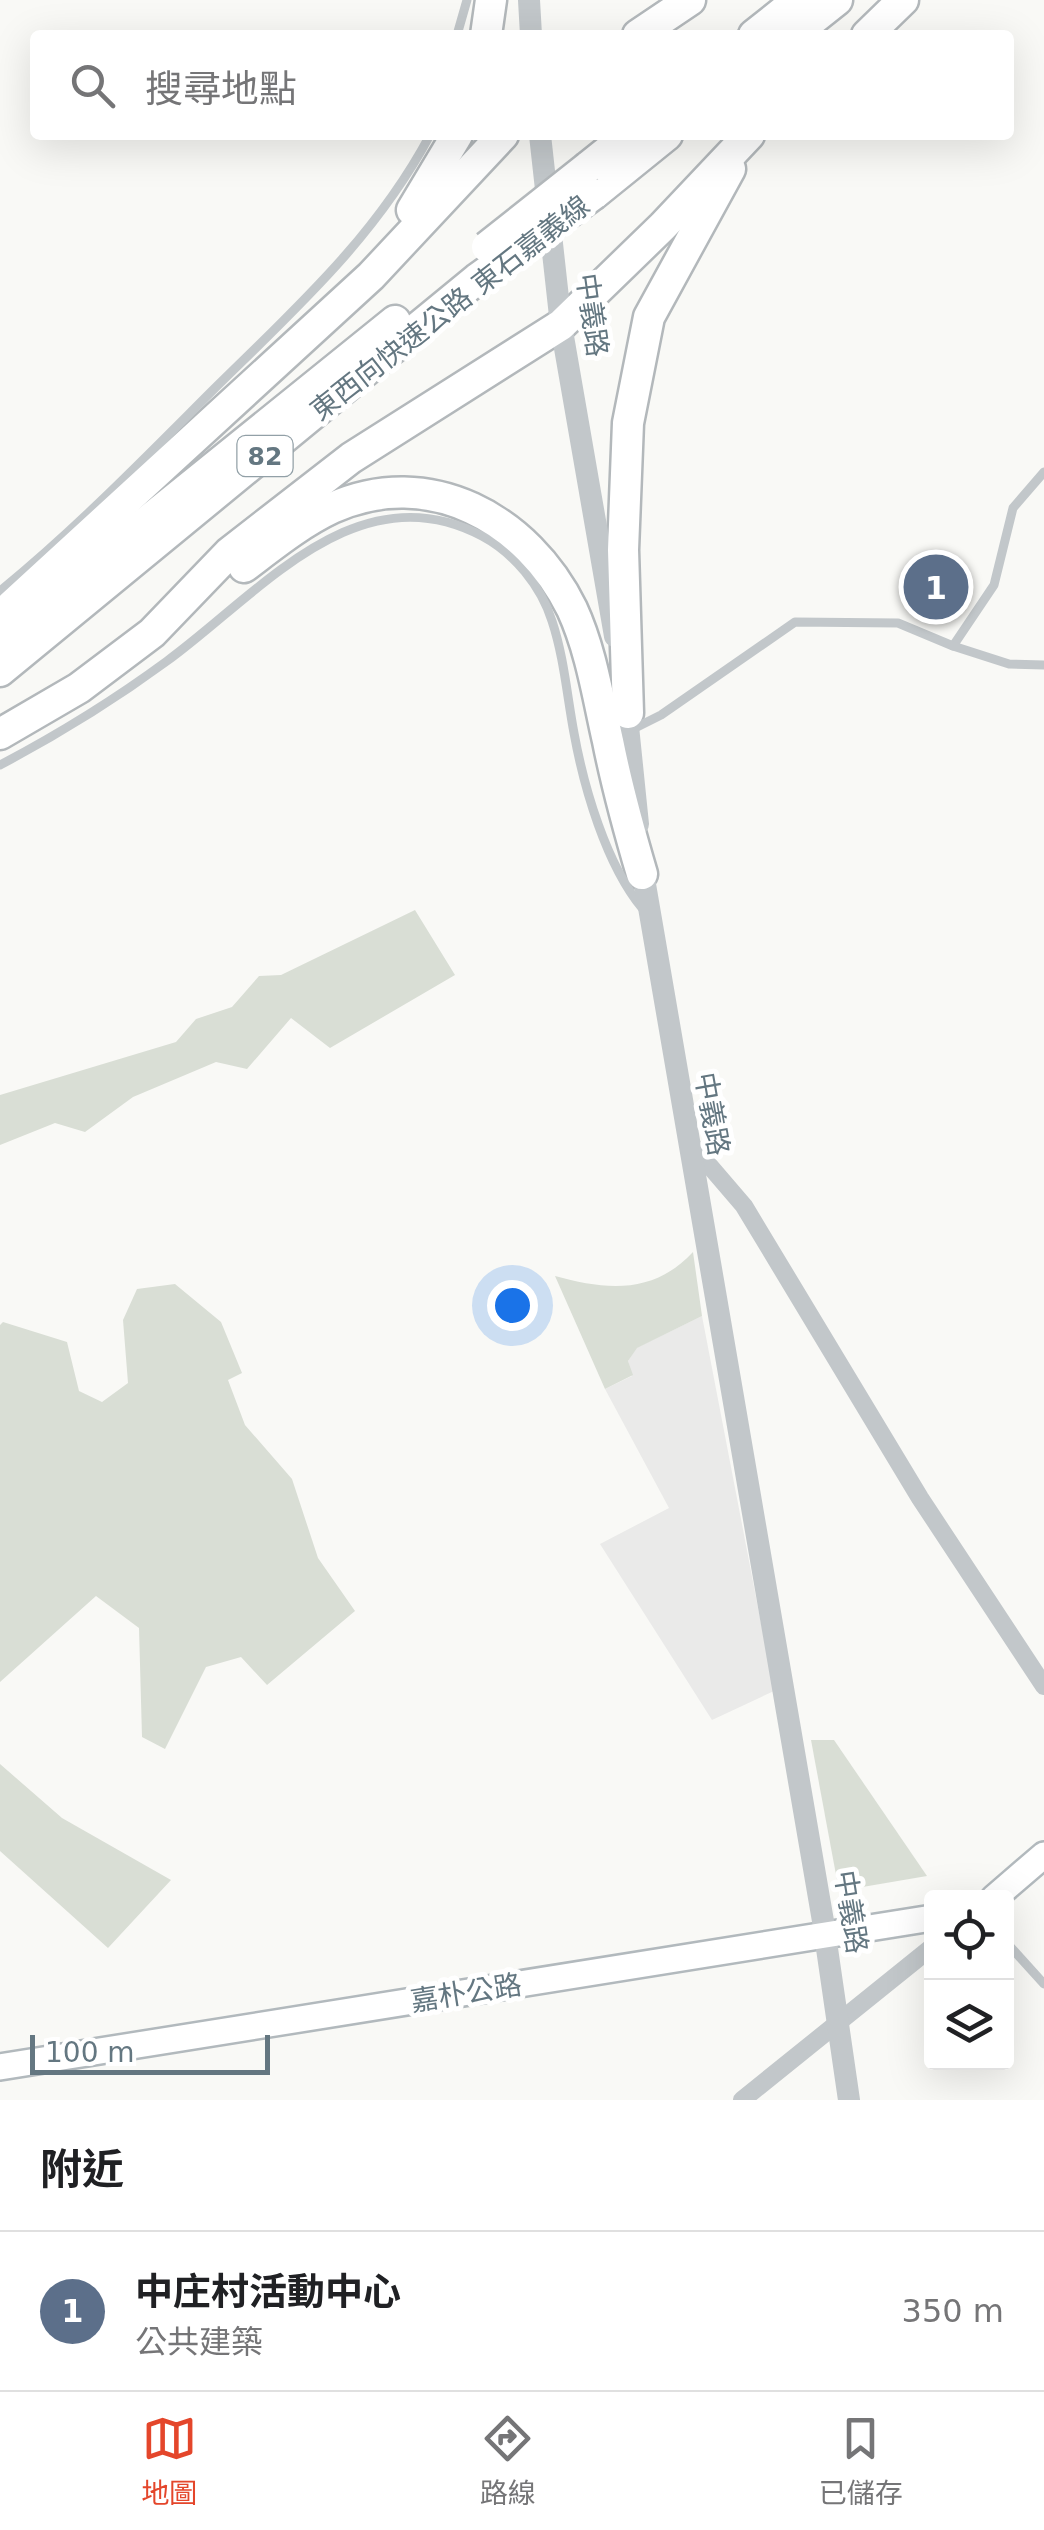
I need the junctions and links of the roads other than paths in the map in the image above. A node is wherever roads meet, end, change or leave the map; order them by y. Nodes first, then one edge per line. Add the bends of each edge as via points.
1 (467, 0) edge
2 (491, 0) edge
3 (529, 0) edge
4 (690, 0) edge
5 (798, 0) edge
6 (836, 0) edge
7 (903, 0) edge
8 (459, 30) edge
9 (487, 30) edge
10 (532, 30) edge
11 (645, 30) edge
12 (760, 30) edge
13 (799, 30) edge
14 (872, 30) edge
15 (427, 140) edge
16 (454, 140) edge
17 (499, 140) edge
18 (541, 140) edge
19 (624, 140) edge
20 (659, 140) edge
21 (743, 140) edge
22 (745, 140) edge
23 (591, 180) junction
24 (561, 325) junction
25 (304, 333) junction
26 (1044, 472) edge
27 (0, 591) edge
28 (0, 616) edge
29 (152, 633) junction
30 (0, 640) edge
31 (953, 646) junction
32 (1044, 665) edge
33 (0, 670) edge
34 (622, 727) junction
35 (0, 734) edge
36 (0, 765) edge
37 (642, 874) joint
38 (651, 918) junction
39 (686, 1138) junction
40 (1044, 1686) edge
41 (1044, 1855) edge
42 (1003, 1890) edge
43 (924, 1919) edge
44 (825, 1936) junction
45 (1014, 1951) edge
46 (924, 1953) edge
47 (1044, 1984) edge
48 (836, 2021) junction
49 (0, 2067) edge
50 (742, 2100) edge
51 (849, 2100) edge

1 - 8 lane
2 - 9 highway
3 - 10 street
4 - 11 highway
5 - 12 highway
6 - 13 highway
7 - 14 highway
15 - 27 lane via 384,211 326,278
16 - 25 highway via 413,209
17 - 25 highway via 370,276
18 - 24 street, 中義路
19 - 23 highway, 東西向快速公路 東石嘉義線 / 82
20 - 23 highway, 東西向快速公路 東石嘉義線 / 82
21 - 24 highway
22 - 34 highway via 645,335 628,423
23 - 30 highway, 東西向快速公路 東石嘉義線 / 82, bridge via 487,247
23 - 33 highway, 東西向快速公路 東石嘉義線 / 82, bridge via 530,241
24 - 29 highway via 352,458 230,552
24 - 34 street, 中義路
25 - 28 highway
26 - 31 lane via 1013,508 994,585
29 - 34 highway via 334,507 372,494 440,494 515,532 546,569 571,608
29 - 35 highway via 79,688
31 - 32 lane via 1008,664
31 - 34 lane via 898,623 795,622 661,715
34 - 37 highway
36 - 38 lane via 105,705 326,538 395,516 435,519 463,526 510,554 544,601 600,830
37 - 38 street, 中義路
38 - 39 street, 中義路
39 - 40 street via 744,1206 920,1498
39 - 44 street, 中義路
41 - 42 main road
43 - 44 main road, 嘉朴公路
44 - 48 street, 中義路
44 - 49 main road, 嘉朴公路
45 - 47 lane
46 - 48 street
48 - 50 street
48 - 51 street, 中義路

